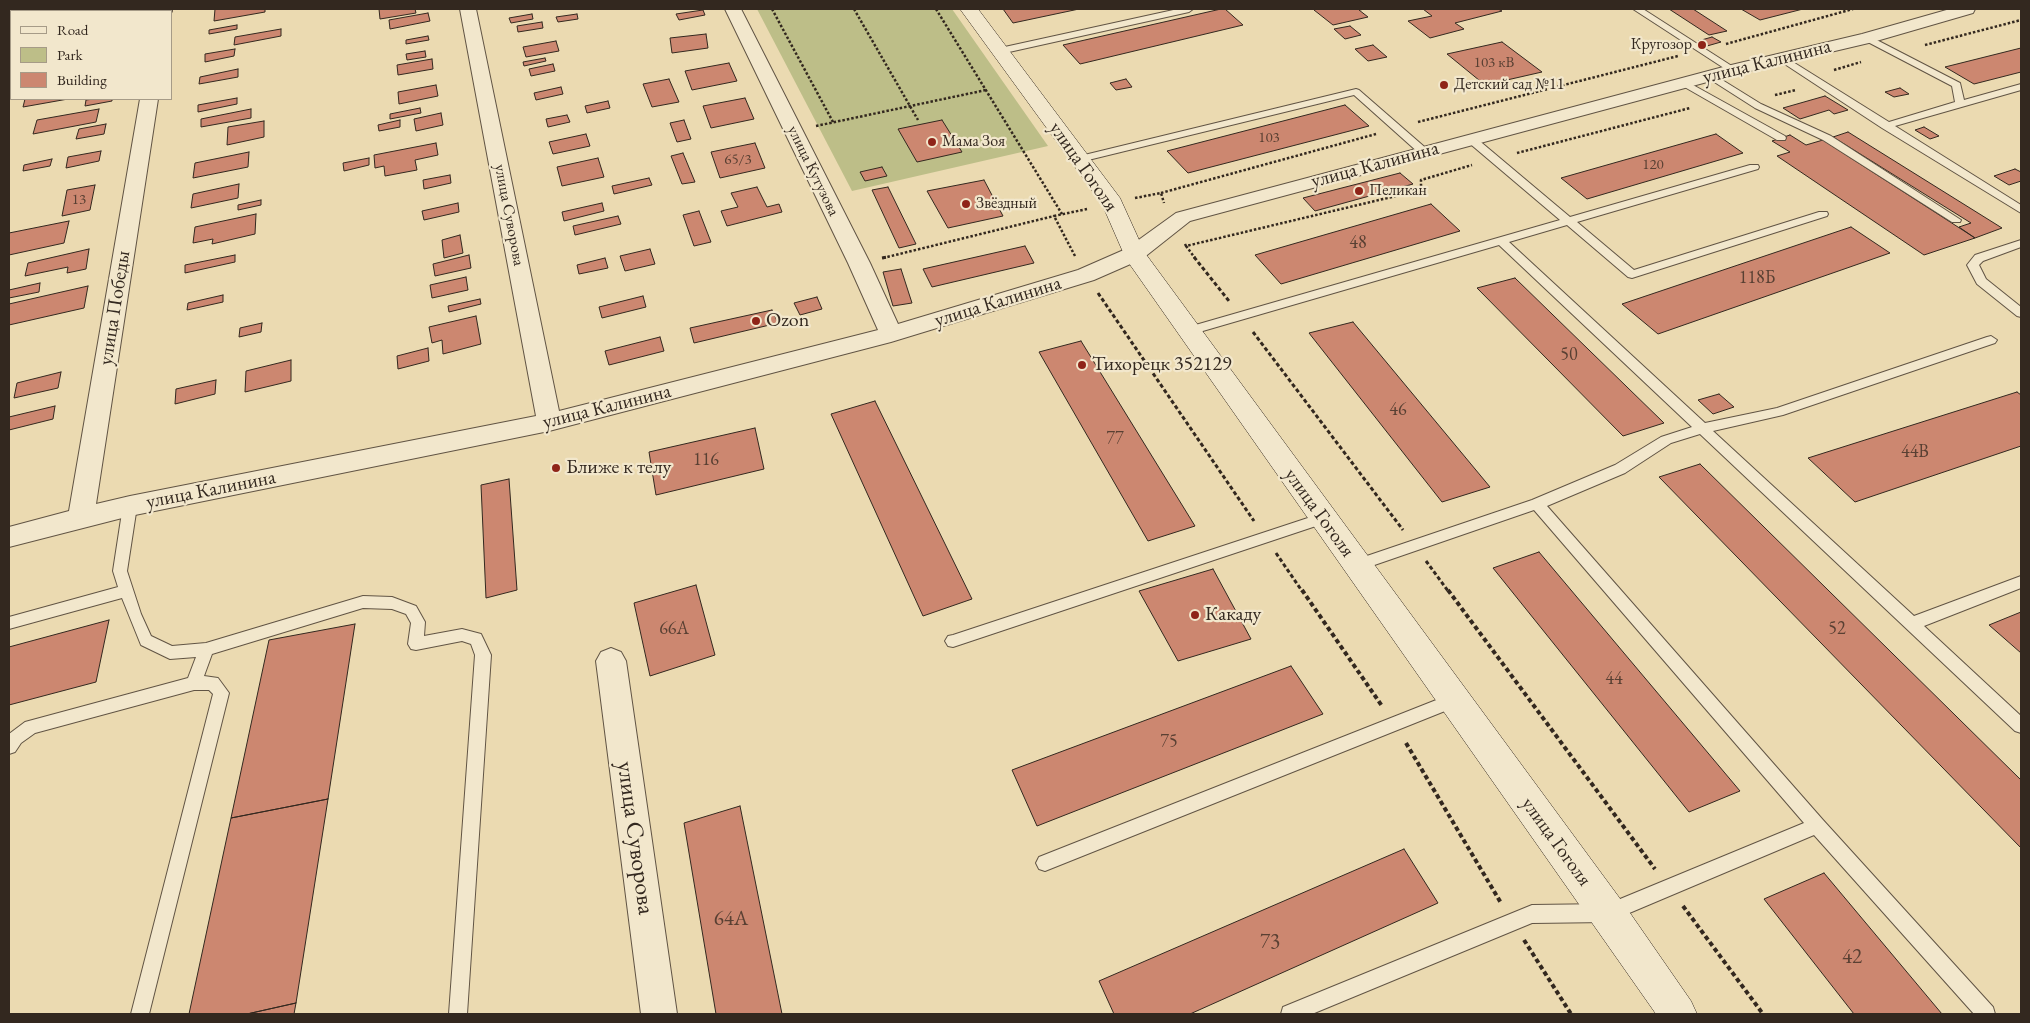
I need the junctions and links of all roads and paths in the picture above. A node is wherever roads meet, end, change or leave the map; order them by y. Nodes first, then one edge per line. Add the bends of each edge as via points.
1 (468, 9) edge
2 (733, 9) edge
3 (772, 9) edge
4 (854, 9) edge
5 (936, 9) edge
6 (968, 9) edge
7 (1190, 9) edge
8 (1638, 9) edge
9 (1853, 9) edge
10 (1967, 9) edge
11 (1867, 38) junction
12 (1702, 50) junction
13 (1000, 51) junction
14 (1782, 59) junction
15 (1733, 70) junction
16 (1711, 76) junction
17 (1684, 83) junction
18 (2021, 87) edge
19 (986, 90) junction
20 (149, 100) edge
21 (1960, 104) junction
22 (910, 107) junction
23 (918, 120) dead end
24 (833, 122) junction
25 (1886, 126) junction
26 (1396, 128) junction
27 (793, 130) junction
28 (1781, 138) dead end
29 (1472, 140) junction
30 (1424, 152) junction
31 (1080, 159) junction
32 (1754, 166) dead end
33 (1160, 193) dead end
34 (2021, 210) edge
35 (1062, 214) dead end
36 (1824, 214) dead end
37 (1054, 216) dead end
38 (1956, 220) dead end
39 (1568, 221) junction
40 (1501, 240) junction
41 (2021, 243) edge
42 (1186, 246) dead end
43 (1134, 254) junction
44 (859, 263) junction
45 (1086, 275) junction
46 (2021, 313) edge
47 (1241, 316) junction
48 (1189, 331) junction
49 (891, 334) junction
50 (1991, 340) dead end
51 (549, 422) junction
52 (1703, 428) junction
53 (1537, 504) junction
54 (130, 506) junction
55 (81, 518) junction
56 (1323, 518) junction
57 (9, 537) edge
58 (1265, 537) junction
59 (1415, 546) junction
60 (1357, 565) junction
61 (2021, 582) edge
62 (127, 591) junction
63 (9, 623) edge
64 (1912, 624) junction
65 (953, 642) dead end
66 (206, 649) junction
67 (611, 661) dead end
68 (194, 683) junction
69 (1454, 700) junction
70 (1394, 724) junction
71 (2021, 726) edge
72 (9, 747) edge
73 (1817, 826) junction
74 (1045, 863) dead end
75 (1669, 887) junction
76 (1608, 913) junction
77 (1512, 922) junction
78 (140, 1014) edge
79 (458, 1014) edge
80 (659, 1014) edge
81 (1290, 1014) edge
82 (1571, 1014) edge
83 (1678, 1014) edge
84 (1763, 1014) edge
85 (1986, 1014) edge

1 - 51 street, улица Суворова
2 - 27 street, улица Кутузова
3 - 24 path
4 - 22 path
5 - 19 path
6 - 13 main road, улица Гоголя
7 - 13 lane
8 - 12 lane
9 - 12 path
10 - 11 street, улица Калинина
11 - 14 street, улица Калинина
11 - 21 lane via 1957,85
12 - 15 lane
12 - 26 path
13 - 31 main road, улица Гоголя
14 - 15 street, улица Калинина
14 - 25 lane
15 - 16 street, улица Калинина
16 - 17 street, улица Калинина
16 - 38 lane via 1758,106 1827,138
17 - 28 lane
17 - 29 street, улица Калинина
18 - 21 lane
19 - 22 path
19 - 35 path
20 - 55 street, улица Победы
21 - 25 lane
22 - 23 path
22 - 24 path
24 - 27 path
25 - 34 lane
26 - 30 lane
26 - 31 lane via 1356,92
26 - 33 path
27 - 44 street, улица Кутузова
29 - 30 street, улица Калинина
29 - 39 lane
30 - 43 street, улица Калинина via 1183,217
31 - 43 main road, улица Гоголя via 1112,203
32 - 39 lane
36 - 39 lane via 1632,274
37 - 44 path
39 - 40 lane
40 - 47 lane
40 - 52 lane
41 - 46 lane via 1979,258 1974,266 1981,280
42 - 47 path
43 - 45 street, улица Калинина
43 - 48 main road, улица Гоголя
44 - 49 street, улица Кутузова
45 - 49 street, улица Калинина
45 - 58 path
47 - 48 lane
47 - 59 path
48 - 56 main road, улица Гоголя
49 - 51 street, улица Калинина
50 - 52 lane via 1778,412
51 - 54 street, улица Калинина
52 - 53 lane via 1666,440 1620,469
52 - 64 lane
53 - 59 lane
53 - 73 lane
54 - 55 street, улица Калинина
54 - 62 lane via 120,571
55 - 57 street, улица Калинина
56 - 58 lane
56 - 60 main road, улица Гоголя
58 - 65 lane
58 - 70 path
59 - 60 lane
59 - 75 path
60 - 69 main road, улица Гоголя
61 - 64 lane
62 - 63 lane
62 - 66 lane via 146,640 170,653
64 - 71 lane
66 - 68 lane
66 - 79 lane via 363,602 392,603 411,610 418,622 416,644 462,635 476,639 483,655
67 - 80 street, улица Суворова
68 - 72 lane via 31,727
68 - 78 lane via 212,683 221,694
69 - 70 lane
69 - 76 main road, улица Гоголя
70 - 74 lane
70 - 77 path
73 - 75 lane
73 - 85 lane
75 - 76 lane
75 - 84 path
76 - 77 lane via 1532,914
76 - 83 main road, улица Гоголя
77 - 81 lane
77 - 82 path

